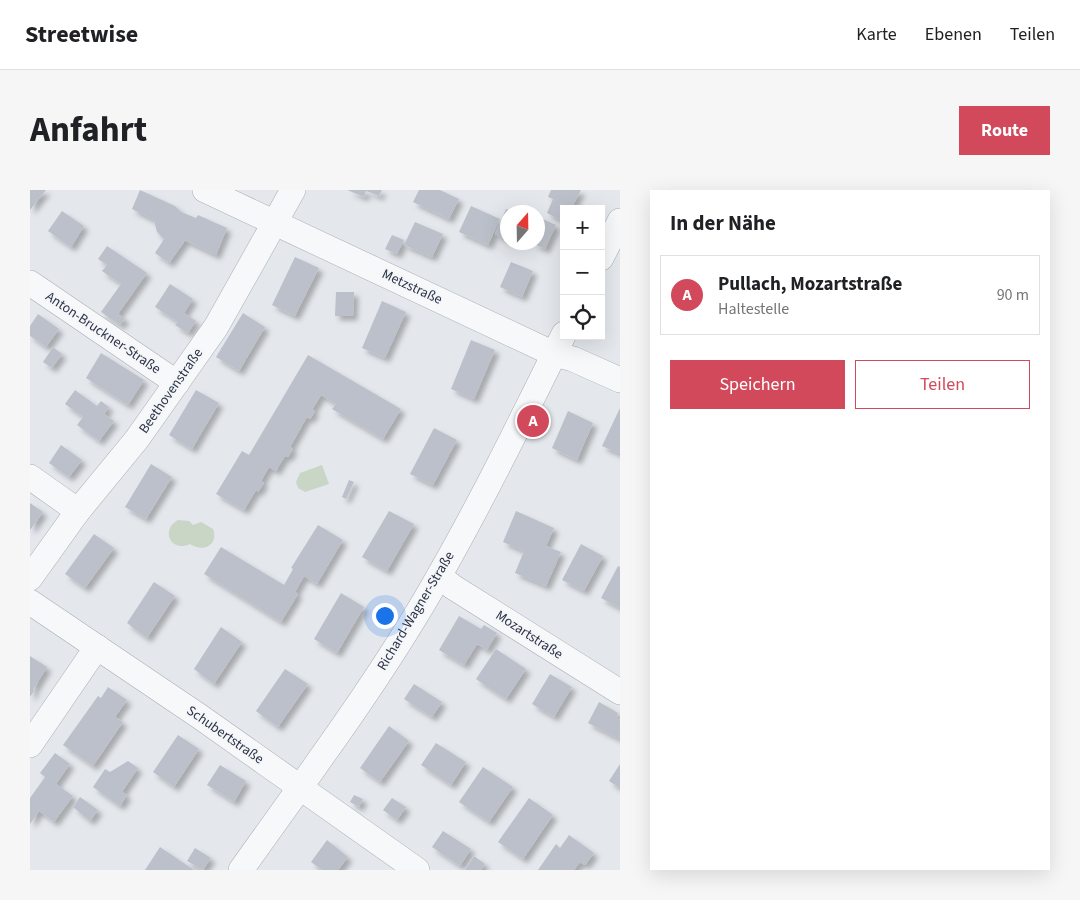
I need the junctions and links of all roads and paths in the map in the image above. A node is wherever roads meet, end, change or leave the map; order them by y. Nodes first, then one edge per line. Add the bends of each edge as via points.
1 (205, 190) edge
2 (294, 190) edge
3 (620, 221) edge
4 (274, 223) junction
5 (605, 250) edge
6 (30, 284) edge
7 (559, 344) edge
8 (620, 380) edge
9 (177, 383) junction
10 (30, 477) edge
11 (78, 511) junction
12 (439, 576) junction
13 (30, 578) edge
14 (30, 602) edge
15 (97, 647) junction
16 (620, 692) edge
17 (30, 744) edge
18 (299, 787) junction
19 (241, 870) edge
20 (417, 870) edge

1 - 4 street, Metzstraße
2 - 4 street, Beethovenstraße
3 - 5 street
4 - 7 street, Metzstraße
4 - 9 street, Beethovenstraße via 216,327
6 - 9 street, Anton-Bruckner-Straße
7 - 8 street, Metzstraße via 573,360
7 - 12 street, Richard-Wagner-Straße
9 - 11 street, Beethovenstraße via 137,439
10 - 11 street
11 - 13 street, Beethovenstraße
12 - 16 street, Mozartstraße
12 - 18 street, Richard-Wagner-Straße via 385,664
14 - 15 street, Schubertstraße
15 - 17 street
15 - 18 street, Schubertstraße
18 - 19 street, Richard-Wagner-Straße
18 - 20 street, Schubertstraße

